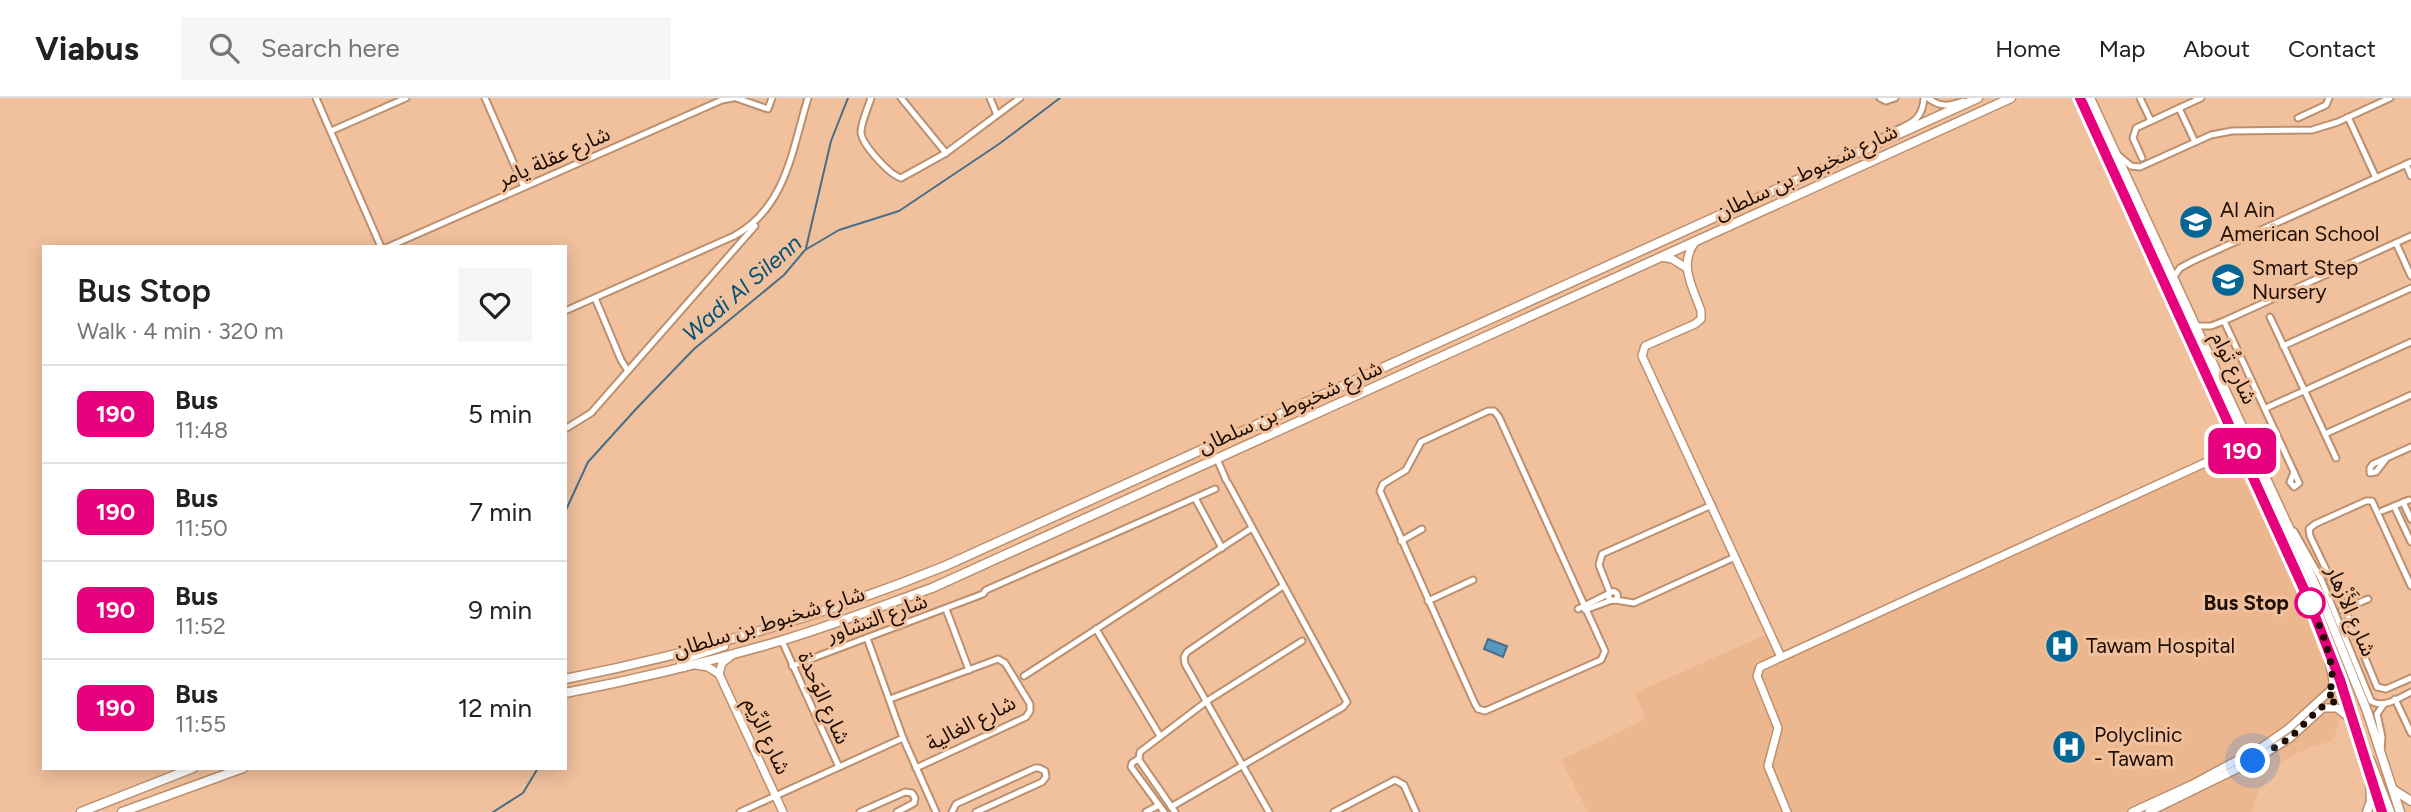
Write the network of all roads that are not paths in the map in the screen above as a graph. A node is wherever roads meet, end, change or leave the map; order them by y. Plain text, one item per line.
1 (316, 98) edge
2 (406, 98) edge
3 (485, 98) edge
4 (734, 98) edge
5 (772, 98) edge
6 (808, 98) edge
7 (871, 98) edge
8 (901, 98) edge
9 (990, 98) edge
10 (1020, 98) edge
11 (1880, 98) edge
12 (1895, 98) edge
13 (1926, 98) edge
14 (1969, 98) edge
15 (1978, 98) edge
16 (2001, 98) edge
17 (2011, 98) edge
18 (2078, 98) edge
19 (2090, 98) edge
20 (2140, 98) edge
21 (2201, 98) edge
22 (2329, 98) edge
23 (2390, 98) edge
24 (1994, 105) junction
25 (2179, 108) junction
26 (997, 114) junction
27 (2348, 117) junction
28 (2298, 118) dead end
29 (2151, 121) junction
30 (331, 131) junction
31 (2195, 142) junction
32 (1876, 145) junction
33 (2114, 151) junction
34 (946, 153) junction
35 (2142, 158) dead end
36 (2408, 163) edge
37 (2411, 176) edge
38 (2376, 178) junction
39 (524, 187) junction
40 (761, 218) junction
41 (2411, 236) edge
42 (1695, 242) junction
43 (718, 243) junction
44 (2396, 243) junction
45 (380, 245) edge
46 (393, 245) edge
47 (1662, 257) junction
48 (726, 259) junction
49 (2186, 265) junction
50 (2166, 266) junction
51 (1685, 267) junction
52 (2411, 276) edge
53 (2173, 280) junction
54 (2411, 288) edge
55 (595, 298) junction
56 (567, 310) edge
57 (2270, 317) dead end
58 (2224, 321) junction
59 (2193, 325) junction
60 (2211, 326) junction
61 (2200, 341) junction
62 (2411, 342) edge
63 (2283, 346) junction
64 (621, 360) junction
65 (636, 362) junction
66 (628, 371) junction
67 (2304, 390) junction
68 (2411, 395) edge
69 (2266, 408) junction
70 (567, 428) edge
71 (2325, 433) junction
72 (2236, 438) junction
73 (2411, 447) edge
74 (2245, 456) junction
75 (2336, 458) dead end
76 (1217, 459) junction
77 (2386, 459) dead end
78 (2209, 461) junction
79 (2294, 472) dead end
80 (1215, 489) dead end
81 (1195, 498) junction
82 (1712, 505) junction
83 (2395, 506) junction
84 (2382, 511) dead end
85 (2411, 519) edge
86 (2288, 523) junction
87 (1252, 528) junction
88 (1422, 529) dead end
89 (1401, 541) junction
90 (2411, 542) edge
91 (1222, 548) junction
92 (1735, 557) junction
93 (1473, 580) dead end
94 (1283, 586) junction
95 (2411, 586) edge
96 (1613, 596) junction
97 (2368, 599) dead end
98 (1428, 601) junction
99 (1586, 608) junction
100 (946, 609) junction
101 (2345, 609) junction
102 (1578, 611) dead end
103 (2336, 613) junction
104 (1096, 629) junction
105 (867, 638) junction
106 (735, 640) junction
107 (782, 641) junction
108 (1302, 641) dead end
109 (2329, 649) junction
110 (733, 655) junction
111 (1781, 657) junction
112 (792, 666) junction
113 (687, 667) junction
114 (969, 670) junction
115 (719, 674) junction
116 (1024, 676) dead end
117 (2411, 678) edge
118 (567, 679) edge
119 (2411, 692) edge
120 (567, 693) edge
121 (2333, 697) junction
122 (890, 699) junction
123 (2396, 699) junction
124 (1207, 702) junction
125 (2384, 704) junction
126 (2316, 712) junction
127 (2353, 721) junction
128 (2411, 733) edge
129 (1160, 736) junction
130 (903, 738) junction
131 (2362, 749) junction
132 (2381, 750) junction
133 (1138, 759) junction
134 (1243, 765) junction
135 (839, 767) junction
136 (916, 768) junction
137 (188, 770) edge
138 (238, 770) edge
139 (2371, 776) junction
140 (926, 790) junction
141 (987, 790) junction
142 (2393, 790) junction
143 (776, 796) junction
144 (914, 796) junction
145 (2411, 801) edge
146 (993, 804) junction
147 (1159, 804) junction
148 (872, 809) edge
149 (1173, 809) edge
150 (81, 812) edge
151 (122, 812) edge
152 (740, 812) edge
153 (783, 812) edge
154 (860, 812) edge
155 (897, 812) edge
156 (936, 812) edge
157 (951, 812) edge
158 (976, 812) edge
159 (1146, 812) edge
160 (1164, 812) edge
161 (1269, 812) edge
162 (1334, 812) edge
163 (1416, 812) edge
164 (1787, 812) edge
165 (2132, 812) edge
166 (2149, 812) edge
167 (2367, 812) edge
168 (2382, 812) edge
169 (2390, 812) edge
170 (2400, 812) edge

1 - 30 street
2 - 30 street
3 - 39 street
4 - 5 street, شارع عقلة يامر
4 - 39 street, شارع عقلة يامر
6 - 40 street
7 - 34 street
8 - 34 street
9 - 26 street
10 - 26 street
11 - 12 street
13 - 14 street
13 - 32 street
15 - 32 main road, شارع شخبوط بن سلطان
16 - 24 main road
17 - 24 main road, شارع شخبوط بن سلطان
18 - 72 main road, شارع تُوام
19 - 33 main road, شارع تُوام
20 - 29 street
21 - 25 street
22 - 28 street
23 - 27 street
24 - 42 main road, شارع شخبوط بن سلطان
25 - 29 street
25 - 31 street
26 - 34 street
27 - 31 street
27 - 38 street
29 - 35 street
30 - 45 street
31 - 33 street
32 - 106 main road, شارع شخبوط بن سلطان
33 - 50 main road, شارع تُوام
36 - 37 street
36 - 38 street
38 - 49 street
39 - 46 street, شارع عقلة يامر
40 - 43 street
40 - 48 street
41 - 44 street
42 - 47 main road, شارع شخبوط بن سلطان
42 - 51 street
43 - 48 street
43 - 55 street
44 - 52 street
44 - 58 street
47 - 51 street
47 - 76 main road, شارع شخبوط بن سلطان
48 - 65 street
49 - 50 street
49 - 53 street
50 - 53 main road, شارع تُوام
51 - 82 street
53 - 59 main road, شارع تُوام
54 - 63 street
55 - 56 street
55 - 64 street
57 - 63 street
58 - 60 street
58 - 69 street
59 - 60 street
59 - 61 main road, شارع تُوام
60 - 61 street
61 - 86 main road, شارع تُوام
62 - 67 street
63 - 67 street
64 - 65 street
64 - 66 street
65 - 66 street
66 - 70 street
67 - 69 street
67 - 71 street
68 - 71 street
69 - 79 street
71 - 75 street
72 - 74 main road, شارع تُوام
72 - 78 street
73 - 77 street
74 - 78 street
74 - 109 main road, شارع تُوام
76 - 87 street
76 - 107 main road, شارع شخبوط بن سلطان
78 - 111 street
80 - 81 street, شارع التشاور
81 - 91 street
81 - 100 street, شارع التشاور
82 - 92 street
82 - 96 street
83 - 84 street
83 - 85 street
83 - 90 street
86 - 103 street, شارع الأَزْهار
86 - 132 main road, شارع تُوام
87 - 91 street
87 - 94 street
88 - 89 street
89 - 98 street
89 - 99 street
91 - 104 street
92 - 96 street
92 - 111 street
93 - 98 street
94 - 124 street
94 - 134 street
95 - 101 street
96 - 99 street
97 - 101 street
98 - 99 street
99 - 102 street
100 - 105 street, شارع التشاور
100 - 114 street
101 - 103 street
101 - 117 street
103 - 125 street, شارع الأَزْهار
104 - 116 street
104 - 129 street
105 - 112 street, شارع التشاور
105 - 122 street
106 - 113 main road
106 - 118 main road, شارع شخبوط بن سلطان
107 - 110 main road, شارع شخبوط بن سلطان
107 - 112 street, شارع الوَحدة
108 - 124 street
109 - 121 street
109 - 127 main road, شارع تُوام
110 - 113 main road, شارع شخبوط بن سلطان
110 - 115 street
111 - 164 street
112 - 135 street, شارع الوَحدة
113 - 115 street
113 - 120 main road, شارع شخبوط بن سلطان
114 - 122 street, شارع الغالية
114 - 136 street, شارع الغالية
115 - 143 street, شارع الرِّيم
119 - 123 street
121 - 126 street
121 - 165 street
122 - 130 street
123 - 125 street
123 - 128 street
124 - 129 street
124 - 134 street
125 - 132 street
126 - 127 street
126 - 166 street
127 - 131 main road, شارع تُوام
129 - 133 street
130 - 135 street
130 - 136 street
131 - 139 main road, شارع تُوام
131 - 169 main road
132 - 142 main road, شارع تُوام
133 - 147 street
133 - 149 street
134 - 149 street
134 - 161 street
135 - 143 street
136 - 140 street
137 - 150 main road
138 - 151 main road
139 - 167 main road
139 - 168 main road, شارع تُوام
140 - 144 street
140 - 156 street
141 - 146 street
141 - 146 street
141 - 157 street
142 - 145 main road
142 - 170 main road, شارع تُوام
143 - 152 street
143 - 153 street, شارع الرِّيم
144 - 148 street
144 - 155 street
146 - 158 street
147 - 159 street
147 - 160 street
148 - 154 street
162 - 163 street

